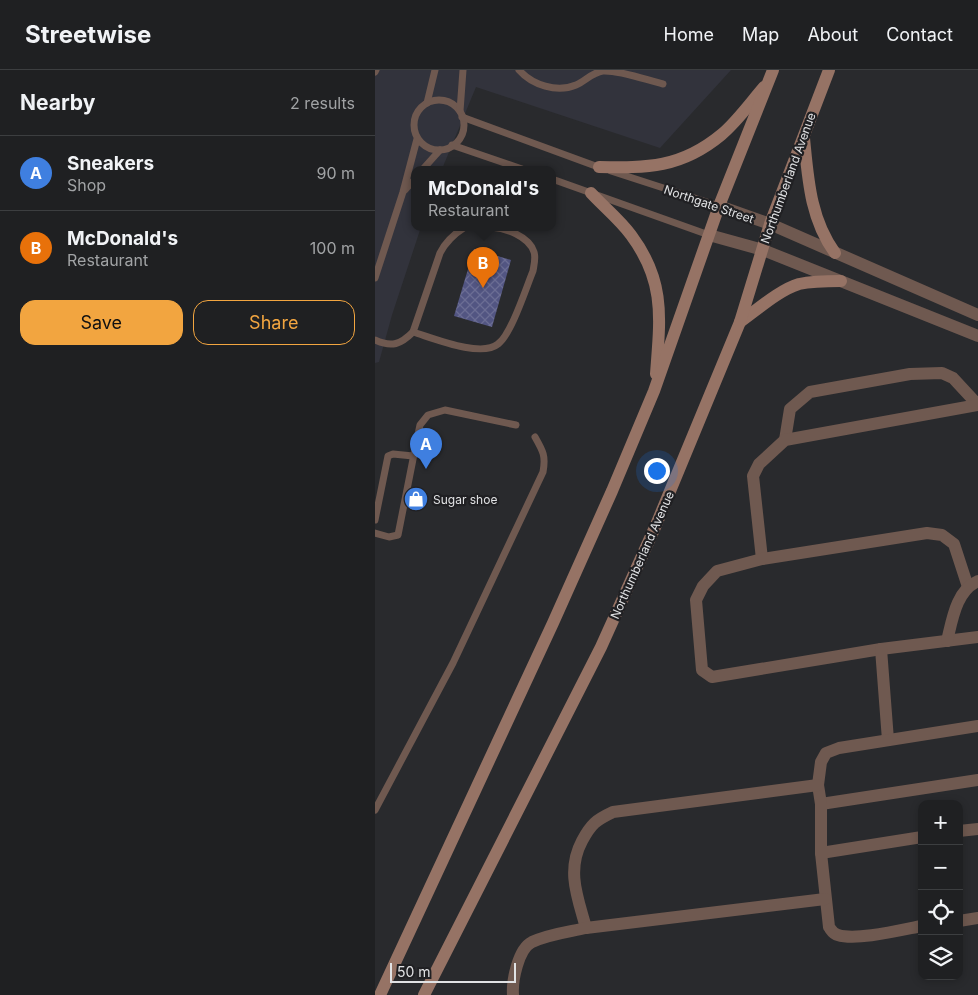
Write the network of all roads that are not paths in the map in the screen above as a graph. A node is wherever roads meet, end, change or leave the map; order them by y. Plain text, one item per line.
1 (435, 70) edge
2 (463, 70) edge
3 (519, 70) edge
4 (829, 70) edge
5 (772, 75) edge
6 (663, 84) dead end
7 (427, 103) junction
8 (461, 114) junction
9 (804, 135) junction
10 (417, 139) junction
11 (452, 145) junction
12 (440, 150) junction
13 (426, 166) edge
14 (513, 166) edge
15 (599, 167) junction
16 (556, 180) edge
17 (411, 183) edge
18 (403, 192) junction
19 (591, 193) junction
20 (719, 206) junction
21 (769, 224) junction
22 (459, 231) edge
23 (505, 231) edge
24 (709, 235) junction
25 (762, 250) junction
26 (835, 252) junction
27 (375, 278) edge
28 (841, 281) junction
29 (978, 315) edge
30 (740, 322) junction
31 (413, 332) junction
32 (978, 336) edge
33 (375, 340) edge
34 (654, 391) junction
35 (978, 405) edge
36 (516, 425) dead end
37 (535, 437) dead end
38 (785, 440) junction
39 (413, 456) junction
40 (375, 520) edge
41 (375, 533) edge
42 (762, 559) junction
43 (973, 584) edge
44 (978, 637) edge
45 (947, 641) junction
46 (881, 649) junction
47 (978, 726) edge
48 (888, 740) junction
49 (978, 780) edge
50 (818, 785) junction
51 (821, 804) junction
52 (375, 810) edge
53 (978, 829) edge
54 (963, 831) edge
55 (918, 838) edge
56 (821, 853) junction
57 (825, 899) junction
58 (978, 918) edge
59 (963, 920) edge
60 (918, 927) edge
61 (586, 928) junction
62 (380, 995) edge
63 (424, 995) edge
64 (513, 995) edge

1 - 7 lane
2 - 8 lane
3 - 6 lane
4 - 9 main road, Northumberland Avenue
5 - 15 main road
5 - 20 main road
7 - 8 lane, Northgate Street
7 - 10 lane
8 - 11 lane
8 - 15 lane, Northgate Street
9 - 21 main road, Northumberland Avenue
9 - 26 main road
10 - 12 lane
10 - 18 lane
11 - 12 lane
11 - 14 lane
12 - 13 lane
15 - 20 lane, Northgate Street
16 - 19 lane
17 - 18 lane
18 - 27 lane
19 - 24 lane
19 - 34 main road
20 - 21 street, Northgate Street
20 - 24 main road
21 - 25 main road, Northumberland Avenue
21 - 26 street, Northgate Street
22 - 31 lane
23 - 31 lane
24 - 25 street
24 - 34 main road
25 - 28 street
25 - 30 main road, Northumberland Avenue
26 - 29 street, Northgate Street
28 - 30 main road
28 - 32 street
30 - 63 main road, Northumberland Avenue
31 - 33 lane
34 - 62 main road
35 - 38 street
35 - 38 street
36 - 39 lane
37 - 52 lane
38 - 42 street
39 - 40 lane
39 - 41 lane
42 - 43 street
42 - 46 street
43 - 45 street
44 - 45 street
45 - 46 street
46 - 48 street
47 - 48 street
48 - 50 street
49 - 51 street
50 - 51 street
50 - 61 street
51 - 56 street
53 - 54 street
55 - 56 street
56 - 57 street
57 - 60 street
57 - 61 street
58 - 59 street
61 - 64 street

